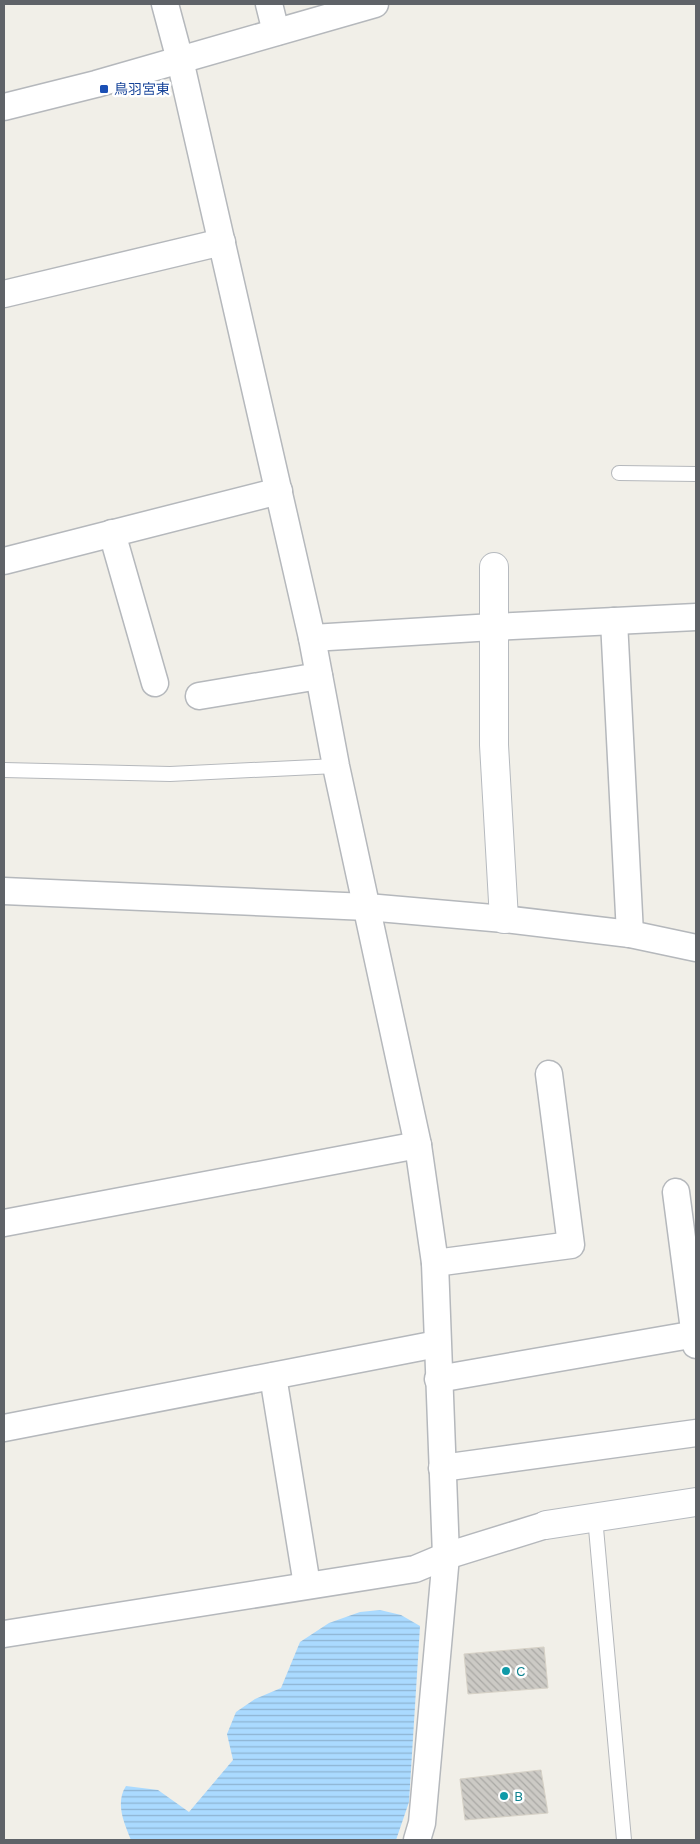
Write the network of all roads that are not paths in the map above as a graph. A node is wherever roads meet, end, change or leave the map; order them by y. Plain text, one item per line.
1 (165, 4) edge
2 (269, 4) edge
3 (375, 4) edge
4 (276, 32) junction
5 (180, 60) junction
6 (4, 107) edge
7 (222, 242) junction
8 (4, 294) edge
9 (619, 473) dead end
10 (696, 474) edge
11 (279, 491) junction
12 (112, 533) junction
13 (4, 561) edge
14 (494, 567) dead end
15 (696, 617) edge
16 (614, 621) junction
17 (493, 626) junction
18 (312, 638) junction
19 (319, 676) junction
20 (155, 684) dead end
21 (199, 696) dead end
22 (336, 766) junction
23 (4, 770) edge
24 (4, 891) edge
25 (367, 907) junction
26 (504, 919) junction
27 (630, 934) junction
28 (696, 948) edge
29 (549, 1074) dead end
30 (418, 1145) junction
31 (676, 1192) dead end
32 (4, 1223) edge
33 (435, 1263) junction
34 (696, 1338) edge
35 (437, 1344) junction
36 (273, 1376) junction
37 (438, 1378) junction
38 (4, 1428) edge
39 (696, 1433) edge
40 (442, 1468) junction
41 (696, 1502) edge
42 (595, 1517) junction
43 (546, 1525) joint
44 (446, 1556) junction
45 (307, 1585) junction
46 (4, 1634) edge
47 (417, 1840) edge
48 (624, 1840) edge

1 - 5 street
2 - 4 street
3 - 4 street
4 - 5 street
5 - 6 street
5 - 7 street
7 - 8 street
7 - 11 street
9 - 10 lane
11 - 12 street
11 - 18 street
12 - 13 street
12 - 20 street
14 - 17 street
15 - 16 street
16 - 17 street
16 - 27 street
17 - 18 street
17 - 26 street
18 - 19 street
19 - 21 street
19 - 22 street
22 - 23 lane
22 - 25 street
24 - 25 street
25 - 26 street
25 - 30 street
26 - 27 street
27 - 28 street
29 - 33 street
30 - 32 street
30 - 33 street
31 - 34 street
33 - 35 street
34 - 37 street
35 - 36 street
35 - 37 street
36 - 38 street
36 - 45 street
37 - 40 street
39 - 40 street
40 - 44 street
41 - 42 street
42 - 43 street
42 - 48 lane
43 - 44 street
44 - 45 street
44 - 47 street
45 - 46 street

